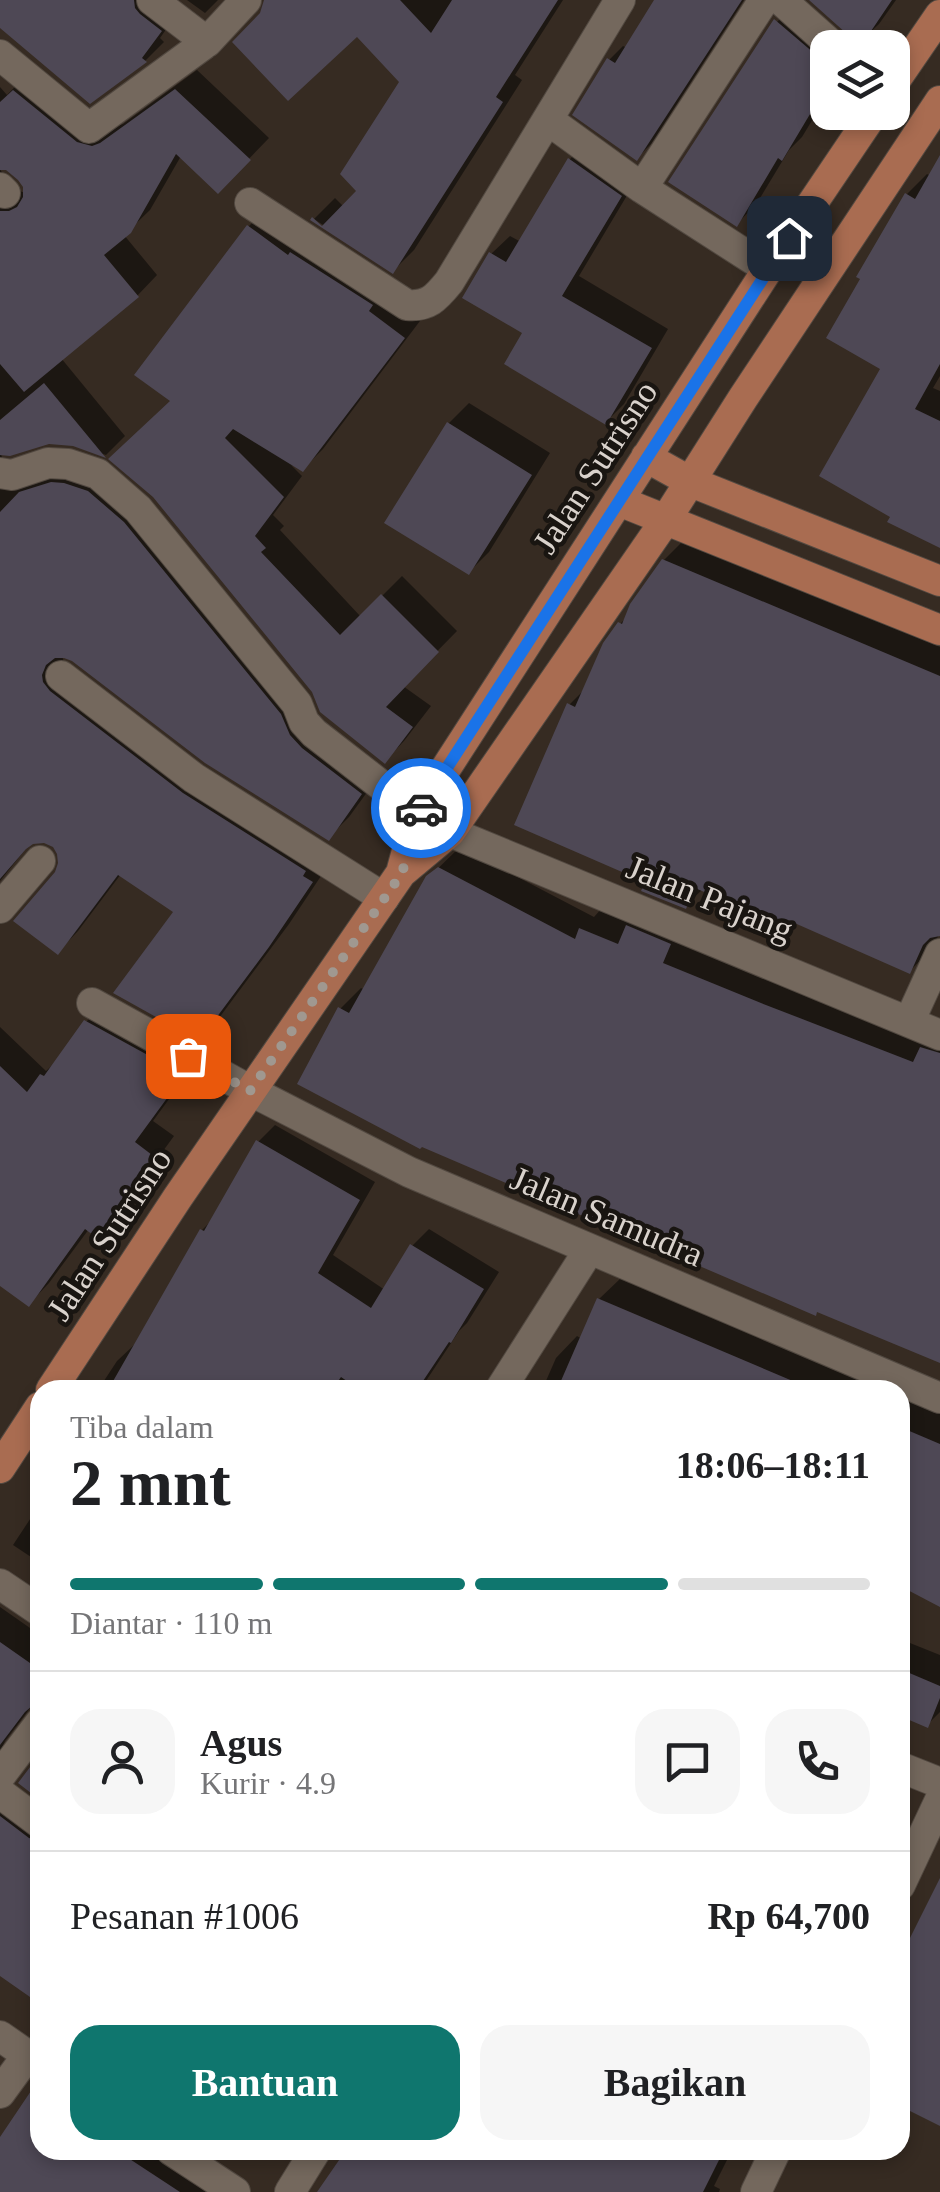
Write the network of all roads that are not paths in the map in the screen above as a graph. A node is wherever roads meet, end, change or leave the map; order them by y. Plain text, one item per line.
1 (152, 0) edge
2 (246, 0) edge
3 (620, 0) edge
4 (764, 0) edge
5 (781, 0) edge
6 (940, 15) edge
7 (815, 30) edge
8 (207, 42) junction
9 (0, 55) edge
10 (910, 59) edge
11 (940, 101) edge
12 (548, 120) junction
13 (862, 130) edge
14 (642, 188) junction
15 (250, 203) dead end
16 (768, 269) junction
17 (646, 457) junction
18 (0, 474) edge
19 (691, 482) junction
20 (619, 501) junction
21 (665, 521) junction
22 (940, 582) edge
23 (940, 630) edge
24 (61, 676) dead end
25 (417, 813) junction
26 (450, 832) junction
27 (40, 860) dead end
28 (402, 873) junction
29 (384, 898) junction
30 (0, 908) edge
31 (940, 954) edge
32 (92, 1003) dead end
33 (910, 1022) junction
34 (940, 1035) edge
35 (250, 1091) junction
36 (589, 1250) junction
37 (58, 1380) edge
38 (506, 1380) edge
39 (897, 1380) edge
40 (910, 1385) edge
41 (940, 1398) edge
42 (30, 1422) edge
43 (0, 1468) edge
44 (0, 1584) edge
45 (30, 1605) edge
46 (30, 1737) edge
47 (910, 1771) edge
48 (0, 1776) edge
49 (940, 1784) edge
50 (0, 1793) edge
51 (940, 1800) edge
52 (30, 1815) edge
53 (910, 1864) edge
54 (0, 2036) edge
55 (30, 2058) edge
56 (30, 2063) edge
57 (0, 2093) edge
58 (186, 2160) edge
59 (310, 2160) edge
60 (771, 2160) edge
61 (235, 2192) edge
62 (290, 2192) edge
63 (756, 2192) edge

1 - 8 street
2 - 8 street
3 - 12 street
4 - 14 street
5 - 7 street
6 - 10 main road
8 - 9 street
11 - 19 main road, Jalan Sutrisno
12 - 14 street
12 - 15 street
13 - 16 main road, Jalan Sutrisno
14 - 16 street
16 - 17 main road, Jalan Sutrisno
17 - 19 main road
17 - 20 main road, Jalan Sutrisno
18 - 25 street
19 - 21 main road, Jalan Sutrisno
19 - 22 main road
20 - 21 main road
20 - 25 main road, Jalan Sutrisno
21 - 23 main road
21 - 26 main road, Jalan Sutrisno
24 - 29 street
25 - 28 main road, Jalan Sutrisno
26 - 28 main road, Jalan Sutrisno
26 - 33 street, Jalan Pajang
27 - 30 street
28 - 29 main road, Jalan Sutrisno
29 - 35 main road, Jalan Sutrisno
31 - 33 street
32 - 35 street, Jalan Samudra
33 - 34 street, Jalan Pajang
35 - 36 street, Jalan Samudra
35 - 37 main road, Jalan Sutrisno
36 - 38 street
36 - 39 street, Jalan Samudra
40 - 41 street, Jalan Samudra
42 - 43 main road
44 - 45 street
46 - 48 street
47 - 49 street
50 - 52 street
51 - 53 street
54 - 55 street
56 - 57 street
58 - 61 street
59 - 62 street
60 - 63 street

